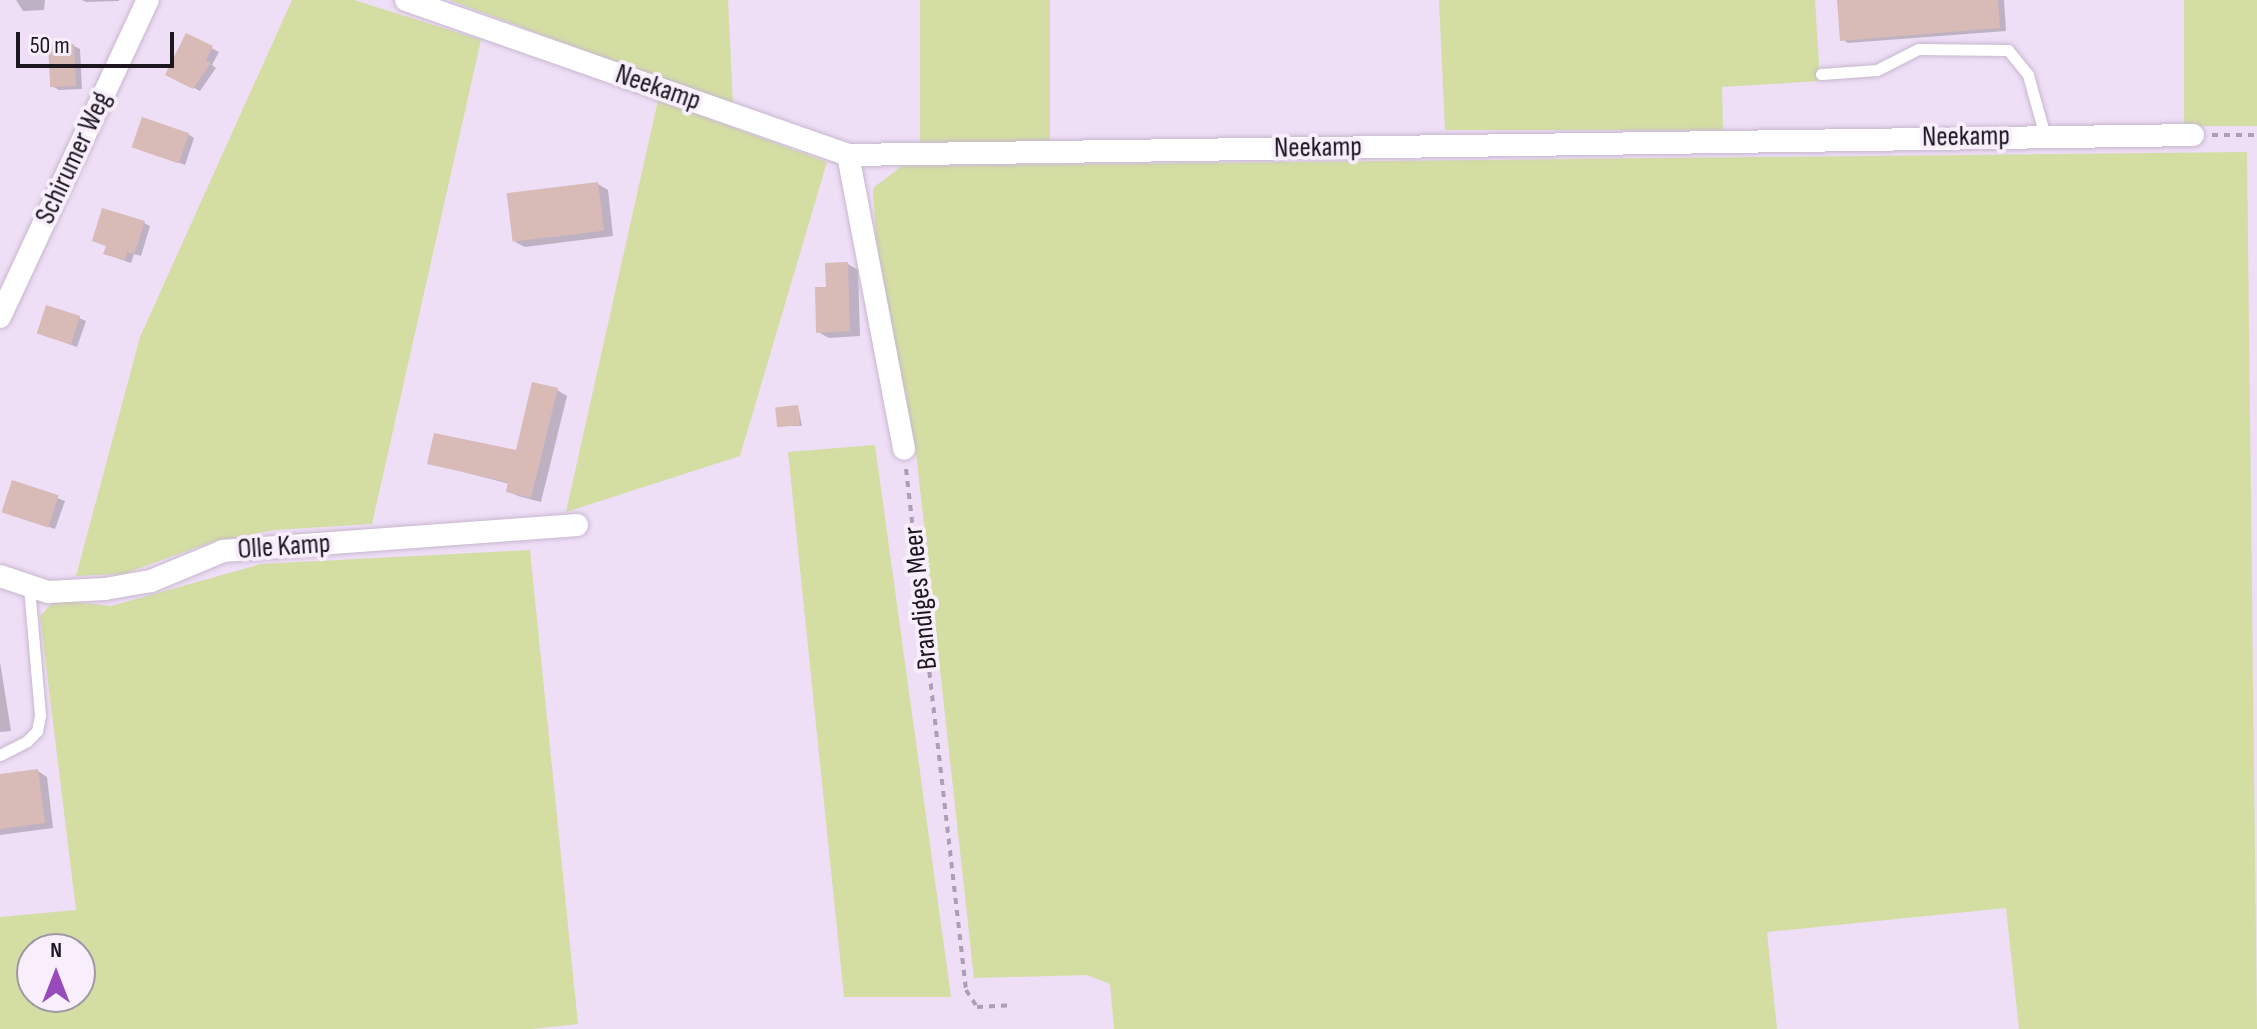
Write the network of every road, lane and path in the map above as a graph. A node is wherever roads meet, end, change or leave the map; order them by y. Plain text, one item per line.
1 (148, 0) edge
2 (406, 0) edge
3 (1821, 74) dead end
4 (2193, 135) joint
5 (2257, 135) edge
6 (2045, 136) junction
7 (848, 155) junction
8 (0, 317) edge
9 (904, 449) joint
10 (577, 525) dead end
11 (0, 576) edge
12 (29, 586) junction
13 (0, 755) edge
14 (1010, 1005) dead end

1 - 8 street, Schirumer Weg
2 - 7 street, Neekamp
3 - 6 lane
4 - 5 path
4 - 6 street, Neekamp
6 - 7 street, Neekamp
7 - 9 street
9 - 14 path, Brandiges Meer
10 - 12 street, Olle Kamp
11 - 12 street, Olle Kamp
12 - 13 lane

